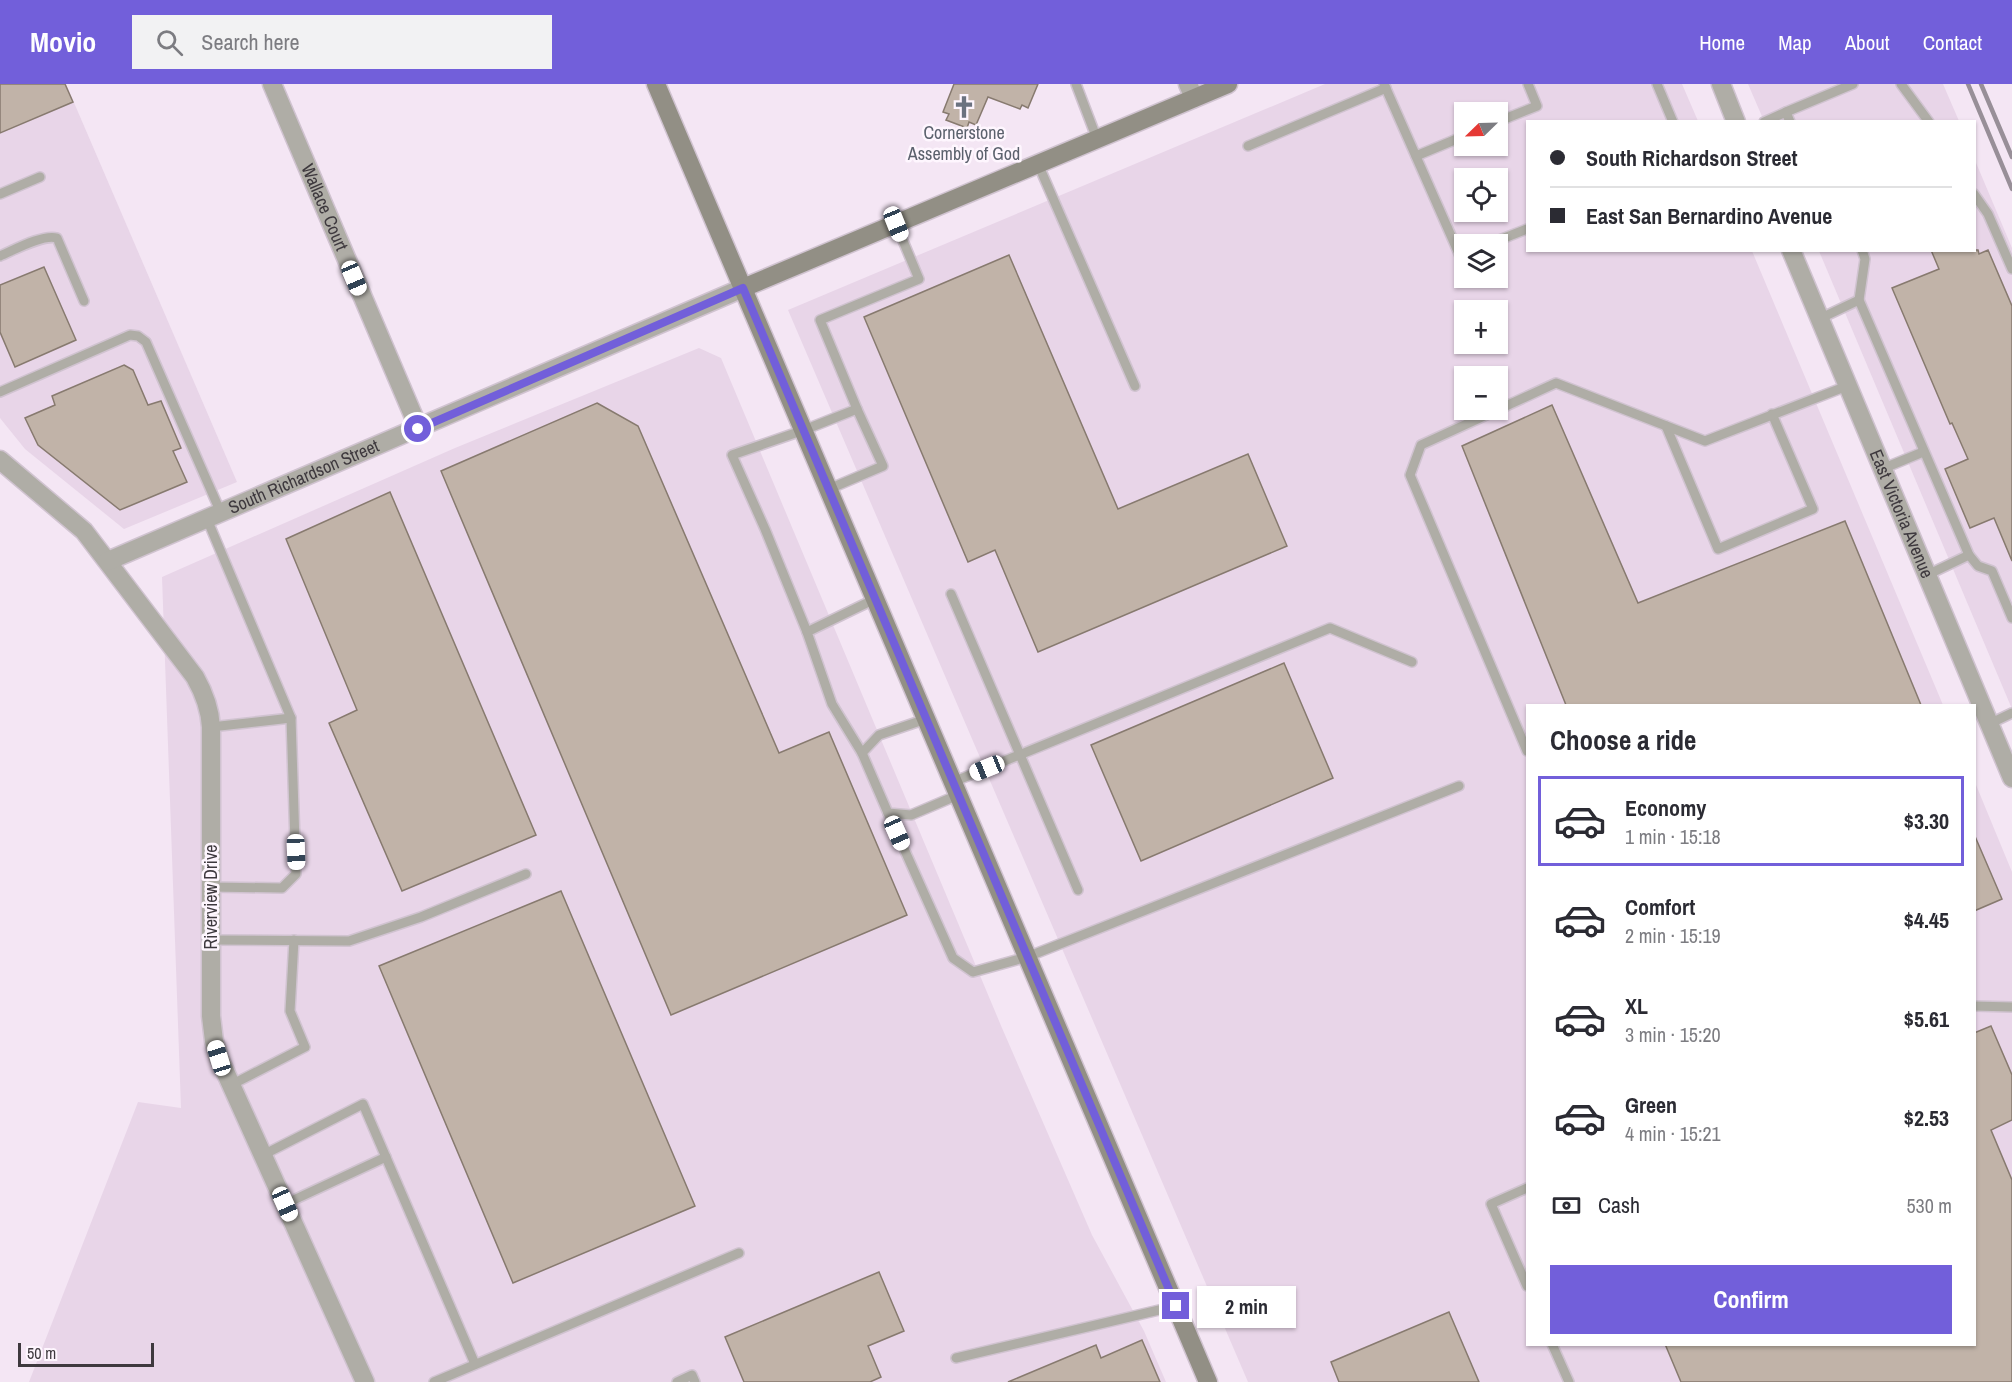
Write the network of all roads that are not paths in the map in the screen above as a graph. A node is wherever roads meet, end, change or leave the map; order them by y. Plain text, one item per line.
1 (272, 84) edge
2 (656, 84) edge
3 (1076, 84) edge
4 (1228, 84) edge
5 (1528, 84) edge
6 (1657, 84) edge
7 (1721, 84) edge
8 (1853, 84) edge
9 (1901, 84) edge
10 (1385, 86) edge
11 (1191, 91) edge
12 (1788, 117) edge
13 (1508, 118) edge
14 (1672, 120) edge
15 (1735, 120) edge
16 (1928, 120) edge
17 (1097, 139) junction
18 (1454, 140) edge
19 (1248, 146) dead end
20 (1416, 156) junction
21 (1038, 164) junction
22 (40, 177) dead end
23 (0, 194) edge
24 (1976, 197) edge
25 (896, 224) junction
26 (1526, 229) edge
27 (1508, 236) edge
28 (1454, 242) edge
29 (1792, 252) edge
30 (1863, 252) edge
31 (0, 256) edge
32 (2012, 270) edge
33 (743, 288) junction
34 (1859, 300) junction
35 (84, 301) dead end
36 (1819, 319) junction
37 (1135, 386) dead end
38 (1847, 386) junction
39 (0, 392) edge
40 (857, 409) junction
41 (1772, 414) junction
42 (1666, 426) junction
43 (418, 429) junction
44 (804, 430) junction
45 (1923, 452) junction
46 (0, 460) edge
47 (1882, 469) junction
48 (829, 489) junction
49 (214, 516) junction
50 (1969, 555) junction
51 (108, 561) junction
52 (1927, 575) junction
53 (951, 594) dead end
54 (875, 599) junction
55 (2012, 618) edge
56 (807, 632) junction
57 (1412, 662) dead end
58 (2012, 713) edge
59 (291, 718) junction
60 (926, 719) junction
61 (1989, 724) junction
62 (211, 727) junction
63 (1526, 749) edge
64 (862, 753) junction
65 (1021, 754) junction
66 (2012, 778) edge
67 (1459, 786) dead end
68 (956, 788) junction
69 (888, 813) junction
70 (526, 874) dead end
71 (211, 886) junction
72 (1078, 890) dead end
73 (211, 940) junction
74 (294, 940) junction
75 (1027, 957) junction
76 (1976, 1006) edge
77 (2012, 1007) edge
78 (231, 1085) junction
79 (263, 1155) junction
80 (386, 1157) junction
81 (1526, 1188) edge
82 (285, 1204) junction
83 (739, 1252) dead end
84 (1526, 1284) edge
85 (1176, 1306) junction
86 (1553, 1346) edge
87 (956, 1359) dead end
88 (476, 1365) junction
89 (365, 1382) edge
90 (434, 1382) edge
91 (677, 1382) edge
92 (695, 1382) edge
93 (1208, 1382) edge
94 (1569, 1382) edge

1 - 43 street, Wallace Court
2 - 33 main road
3 - 17 lane
4 - 11 main road, South Richardson Street
5 - 13 lane
6 - 14 lane
7 - 15 street
8 - 12 lane
9 - 16 lane
10 - 19 lane
10 - 20 lane
11 - 17 main road, South Richardson Street
17 - 21 main road, South Richardson Street
18 - 20 lane
20 - 28 lane
21 - 25 main road, South Richardson Street
21 - 37 lane
22 - 23 lane
24 - 32 lane
25 - 33 main road, South Richardson Street
25 - 40 lane
26 - 27 lane
29 - 36 street, East Victoria Avenue
30 - 34 lane
31 - 35 lane
33 - 43 street, South Richardson Street
33 - 44 main road
34 - 36 lane
34 - 45 lane
36 - 38 street, East Victoria Avenue
38 - 41 lane
38 - 47 street, East Victoria Avenue
39 - 49 lane
40 - 44 lane
40 - 48 lane
41 - 42 lane
41 - 42 lane
42 - 63 lane
43 - 49 street, South Richardson Street
44 - 48 main road
44 - 56 lane
45 - 47 lane
45 - 50 lane
46 - 51 street, Riverview Drive
47 - 52 street, East Victoria Avenue
48 - 54 main road
49 - 51 street, South Richardson Street
49 - 59 lane
50 - 52 lane
50 - 55 lane
51 - 62 street, Riverview Drive
52 - 61 street, East Victoria Avenue
53 - 65 lane
54 - 56 lane
54 - 60 main road
56 - 64 lane
57 - 65 lane
58 - 61 lane
59 - 62 lane
59 - 71 lane
60 - 64 lane
60 - 68 main road
61 - 66 street, East Victoria Avenue
62 - 71 street, Riverview Drive
64 - 69 lane
65 - 68 lane
65 - 72 lane
67 - 75 lane
68 - 69 lane
68 - 75 main road
69 - 75 lane
70 - 74 lane
71 - 73 street, Riverview Drive
73 - 74 lane
73 - 78 street, Riverview Drive
74 - 78 lane
75 - 85 main road
76 - 77 lane
78 - 79 street, Riverview Drive
79 - 80 lane
79 - 82 street, Riverview Drive
80 - 82 lane
80 - 88 lane
81 - 84 lane
82 - 89 street, Riverview Drive
83 - 88 lane
85 - 87 lane
85 - 93 main road
86 - 94 lane
88 - 90 lane
91 - 92 lane

